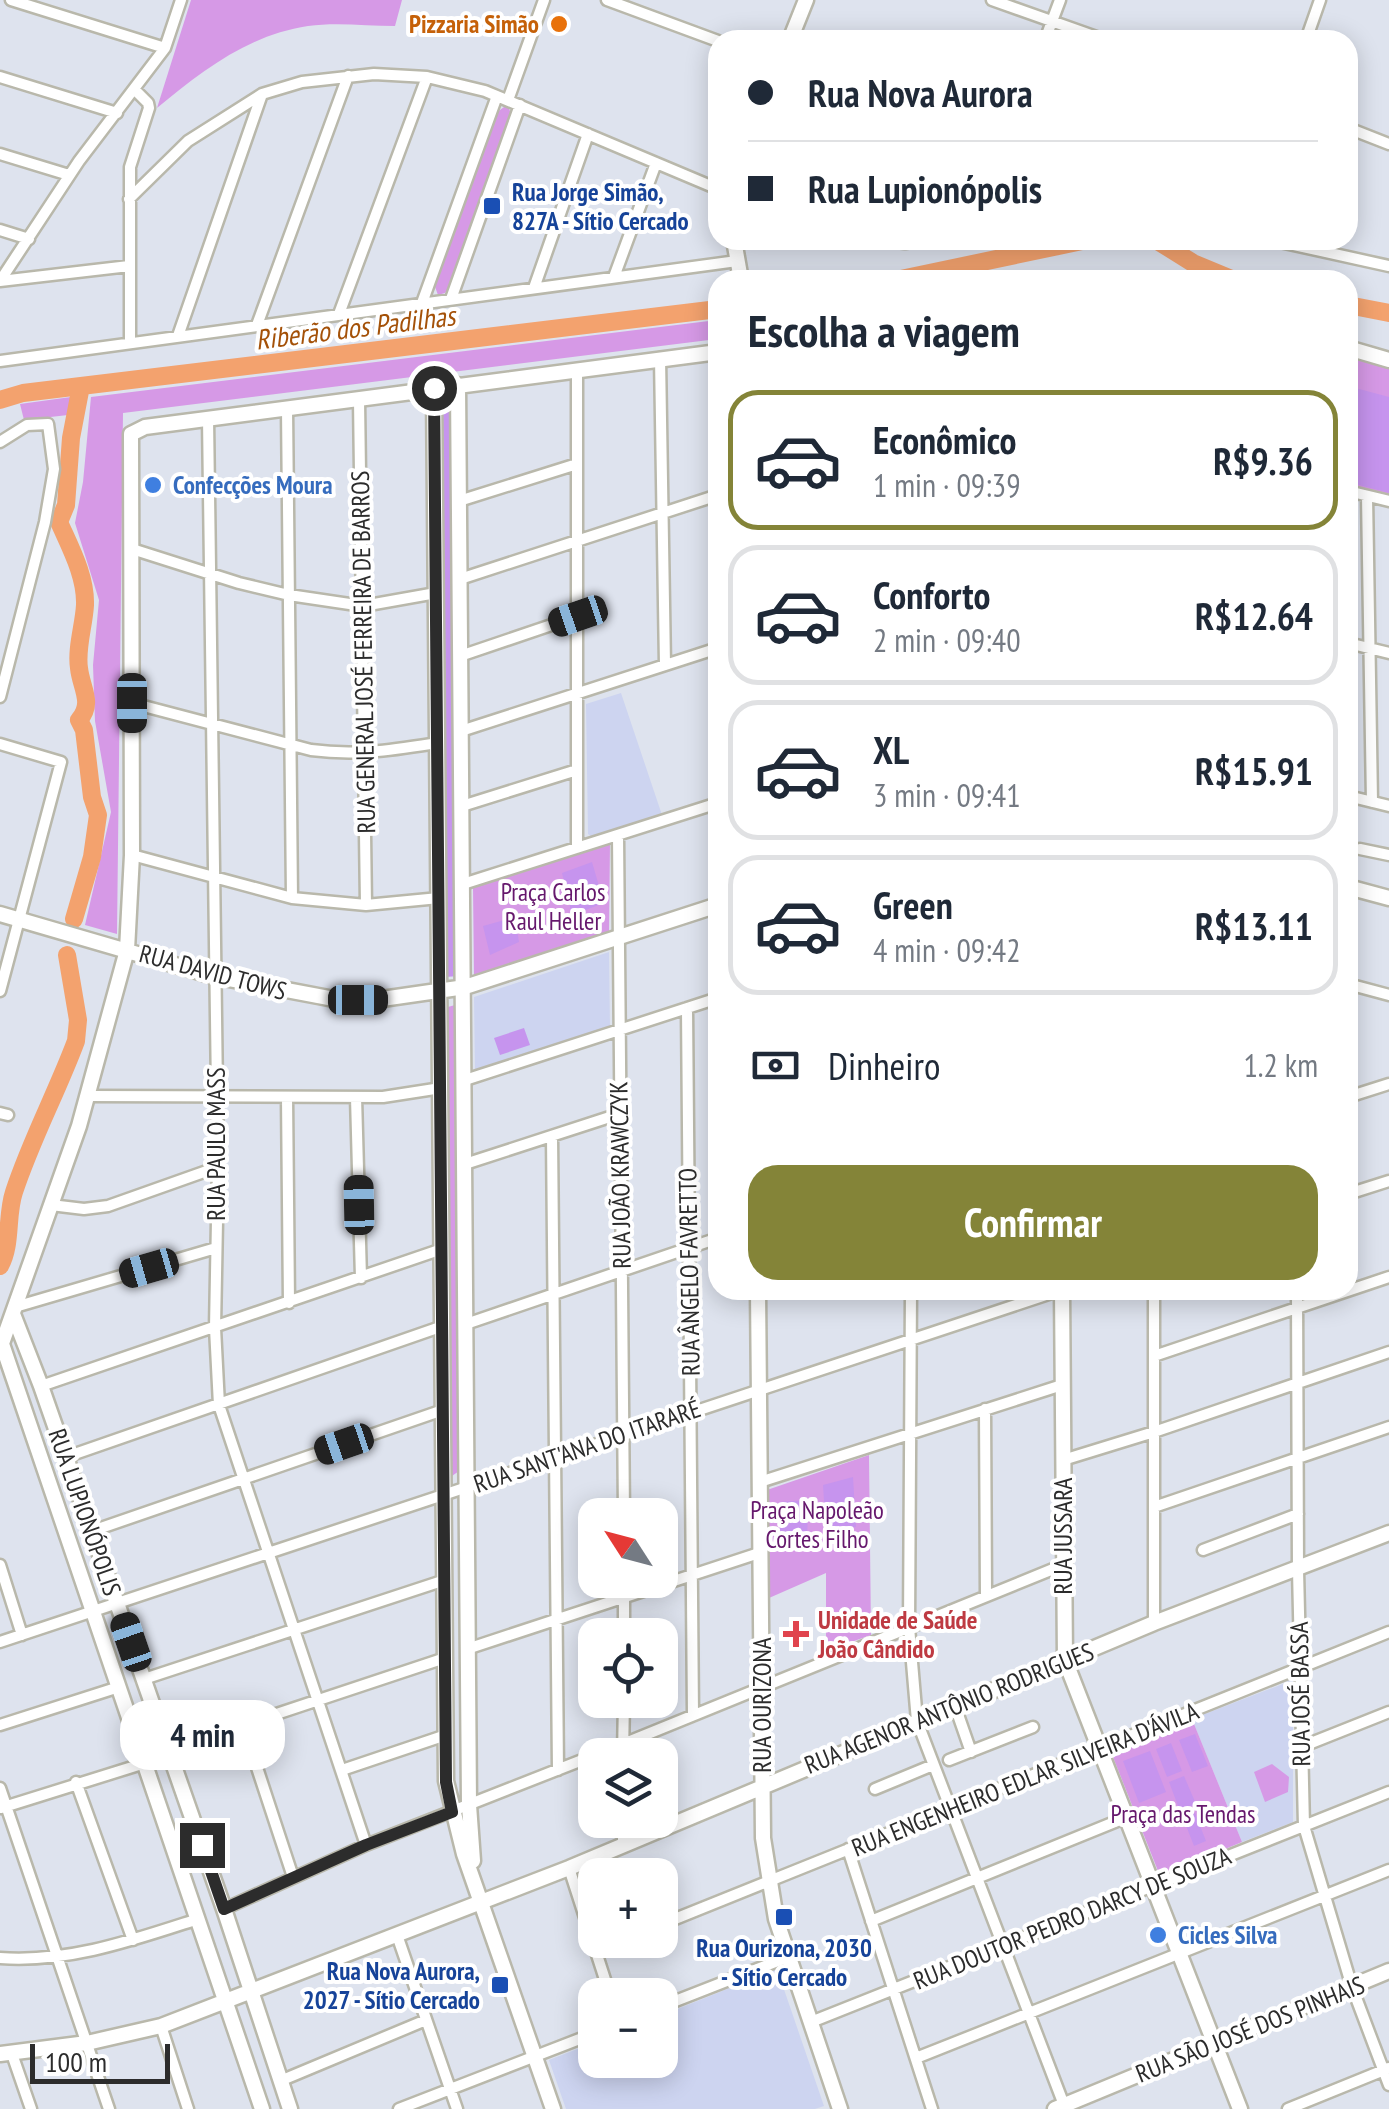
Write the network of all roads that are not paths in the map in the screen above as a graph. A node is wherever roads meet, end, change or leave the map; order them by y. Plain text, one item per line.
1 (10, 0) edge
2 (180, 0) edge
3 (544, 0) edge
4 (607, 0) edge
5 (806, 0) edge
6 (992, 0) edge
7 (1060, 0) edge
8 (1320, 0) edge
9 (1052, 22) junction
10 (794, 30) edge
11 (1049, 30) edge
12 (1075, 30) edge
13 (1310, 30) edge
14 (708, 37) edge
15 (166, 48) junction
16 (348, 76) junction
17 (0, 77) edge
18 (427, 77) junction
19 (135, 90) junction
20 (262, 94) junction
21 (503, 98) junction
22 (520, 106) junction
23 (117, 113) junction
24 (1358, 132) edge
25 (588, 134) junction
26 (1389, 144) edge
27 (0, 154) edge
28 (656, 162) junction
29 (69, 176) junction
30 (708, 185) edge
31 (129, 200) junction
32 (0, 230) edge
33 (29, 239) junction
34 (735, 250) edge
35 (1316, 250) edge
36 (737, 261) junction
37 (129, 266) junction
38 (1389, 266) edge
39 (738, 270) edge
40 (614, 277) junction
41 (0, 281) edge
42 (534, 288) junction
43 (451, 299) junction
44 (422, 303) junction
45 (339, 314) junction
46 (258, 325) junction
47 (178, 336) junction
48 (130, 343) junction
49 (1358, 351) edge
50 (708, 353) edge
51 (660, 358) junction
52 (1389, 360) edge
53 (0, 361) edge
54 (578, 370) junction
55 (458, 384) junction
56 (434, 388) junction
57 (359, 400) junction
58 (286, 409) junction
59 (208, 418) junction
60 (0, 442) edge
61 (577, 464) junction
62 (1358, 493) edge
63 (1367, 496) junction
64 (708, 498) edge
65 (459, 501) junction
66 (1389, 502) edge
67 (663, 513) junction
68 (578, 541) junction
69 (132, 548) junction
70 (208, 573) junction
71 (460, 579) junction
72 (436, 593) junction
73 (289, 595) junction
74 (362, 606) junction
75 (578, 616) junction
76 (1358, 646) edge
77 (1371, 649) junction
78 (708, 651) edge
79 (1389, 654) edge
80 (460, 656) junction
81 (666, 665) junction
82 (577, 694) junction
83 (0, 697) edge
84 (132, 703) junction
85 (211, 724) junction
86 (462, 732) junction
87 (437, 743) junction
88 (0, 744) edge
89 (292, 745) junction
90 (366, 754) junction
91 (577, 770) junction
92 (1358, 798) edge
93 (1372, 802) junction
94 (462, 806) junction
95 (708, 806) edge
96 (1389, 806) edge
97 (462, 826) junction
98 (438, 828) junction
99 (618, 835) junction
100 (462, 848) junction
101 (577, 848) junction
102 (1360, 849) dead end
103 (438, 854) junction
104 (132, 855) junction
105 (1389, 855) edge
106 (215, 877) junction
107 (463, 884) junction
108 (1358, 890) edge
109 (292, 898) junction
110 (439, 898) junction
111 (1389, 898) edge
112 (366, 905) junction
113 (708, 908) edge
114 (0, 914) edge
115 (20, 920) junction
116 (617, 939) junction
117 (128, 950) junction
118 (214, 976) junction
119 (1358, 986) edge
120 (464, 987) junction
121 (0, 991) edge
122 (440, 991) junction
123 (1389, 994) edge
124 (708, 1001) edge
125 (687, 1008) junction
126 (618, 1031) junction
127 (465, 1080) junction
128 (1389, 1084) edge
129 (441, 1088) junction
130 (1358, 1095) edge
131 (88, 1096) junction
132 (288, 1096) junction
133 (356, 1097) junction
134 (216, 1098) junction
135 (620, 1114) junction
136 (552, 1136) junction
137 (465, 1164) junction
138 (218, 1167) junction
139 (1389, 1182) edge
140 (1358, 1191) edge
141 (50, 1205) junction
142 (442, 1208) junction
143 (465, 1208) junction
144 (708, 1241) edge
145 (216, 1248) junction
146 (687, 1248) junction
147 (442, 1250) junction
148 (622, 1270) junction
149 (1389, 1277) edge
150 (361, 1278) junction
151 (1358, 1287) edge
152 (551, 1294) junction
153 (758, 1300) edge
154 (911, 1300) edge
155 (1030, 1300) edge
156 (1061, 1300) edge
157 (1154, 1300) edge
158 (1297, 1300) edge
159 (1321, 1300) edge
160 (289, 1303) junction
161 (1297, 1308) junction
162 (14, 1311) junction
163 (466, 1324) junction
164 (443, 1326) junction
165 (215, 1328) junction
166 (911, 1338) junction
167 (1, 1346) edge
168 (1389, 1352) edge
169 (1154, 1356) junction
170 (1298, 1382) junction
171 (1062, 1385) junction
172 (41, 1386) junction
173 (759, 1388) junction
174 (220, 1405) junction
175 (985, 1409) junction
176 (443, 1410) junction
177 (693, 1410) junction
178 (1389, 1427) edge
179 (910, 1432) junction
180 (1154, 1432) junction
181 (624, 1433) junction
182 (66, 1456) junction
183 (556, 1456) junction
184 (1298, 1458) junction
185 (1062, 1460) junction
186 (244, 1478) junction
187 (760, 1482) junction
188 (466, 1486) junction
189 (444, 1495) junction
190 (624, 1498) edge
191 (1154, 1506) junction
192 (1298, 1514) junction
193 (92, 1531) junction
194 (1389, 1533) edge
195 (1202, 1550) dead end
196 (762, 1552) junction
197 (270, 1554) junction
198 (0, 1565) edge
199 (1062, 1565) junction
200 (1298, 1570) junction
201 (693, 1574) junction
202 (678, 1579) edge
203 (444, 1580) junction
204 (986, 1596) junction
205 (621, 1598) edge
206 (118, 1605) junction
207 (94, 1613) junction
208 (557, 1618) junction
209 (1154, 1623) junction
210 (909, 1627) junction
211 (296, 1630) junction
212 (1389, 1632) edge
213 (22, 1636) junction
214 (0, 1642) edge
215 (467, 1649) junction
216 (445, 1658) junction
217 (1065, 1660) junction
218 (1300, 1668) junction
219 (144, 1679) junction
220 (119, 1687) junction
221 (762, 1688) junction
222 (319, 1700) junction
223 (954, 1706) junction
224 (1389, 1712) edge
225 (693, 1715) junction
226 (916, 1721) junction
227 (0, 1725) edge
228 (244, 1725) junction
229 (1033, 1727) dead end
230 (446, 1735) junction
231 (646, 1738) edge
232 (1300, 1747) junction
233 (1100, 1748) junction
234 (168, 1750) junction
235 (971, 1752) junction
236 (949, 1760) dead end
237 (578, 1762) edge
238 (145, 1763) junction
239 (933, 1765) junction
240 (342, 1770) junction
241 (558, 1770) junction
242 (76, 1782) junction
243 (762, 1786) junction
244 (0, 1788) edge
245 (876, 1789) dead end
246 (1389, 1792) edge
247 (468, 1805) junction
248 (3, 1807) edge
249 (950, 1809) junction
250 (452, 1812) junction
251 (1127, 1817) junction
252 (1304, 1826) junction
253 (623, 1838) edge
254 (366, 1845) junction
255 (623, 1845) junction
256 (848, 1849) junction
257 (570, 1868) junction
258 (1389, 1870) edge
259 (292, 1877) junction
260 (976, 1878) junction
261 (768, 1882) junction
262 (1154, 1885) junction
263 (578, 1893) edge
264 (1323, 1895) junction
265 (481, 1901) junction
266 (224, 1909) junction
267 (678, 1917) edge
268 (198, 1920) junction
269 (871, 1921) junction
270 (397, 1935) junction
271 (133, 1940) junction
272 (1003, 1946) junction
273 (1180, 1953) junction
274 (58, 1957) junction
275 (788, 1957) junction
276 (0, 1958) edge
277 (1389, 1971) edge
278 (1352, 1986) junction
279 (894, 1990) junction
280 (250, 1992) junction
281 (678, 2001) edge
282 (226, 2002) junction
283 (1029, 2014) junction
284 (426, 2020) junction
285 (811, 2022) junction
286 (161, 2026) junction
287 (578, 2040) edge
288 (87, 2042) junction
289 (1216, 2043) junction
290 (6, 2054) edge
291 (536, 2057) junction
292 (916, 2058) junction
293 (1386, 2070) edge
294 (280, 2081) junction
295 (1389, 2085) edge
296 (451, 2090) junction
297 (1060, 2107) edge
298 (835, 2108) edge
299 (31, 2109) edge
300 (109, 2109) edge
301 (188, 2109) edge
302 (262, 2109) edge
303 (290, 2109) edge
304 (399, 2109) edge
305 (457, 2109) edge
306 (553, 2109) edge
307 (932, 2109) edge
308 (1240, 2109) edge
309 (1288, 2109) edge

1 - 15 street
2 - 15 street
3 - 21 street
4 - 14 street
5 - 10 street
6 - 9 street
7 - 9 street
8 - 13 street
9 - 11 street
9 - 12 street
15 - 19 street
16 - 18 street
16 - 20 street
16 - 46 street
17 - 23 street
18 - 21 street
18 - 45 street
19 - 23 street
19 - 31 street
20 - 31 street
20 - 47 street
21 - 22 street
21 - 44 street
22 - 25 street
22 - 43 street
23 - 29 street
24 - 26 street
25 - 28 street
25 - 42 street
27 - 29 street
28 - 30 street
28 - 40 street
29 - 33 street
31 - 37 street
32 - 33 street
33 - 41 street
34 - 36 street
35 - 38 street
36 - 39 street
36 - 40 street
37 - 41 street
37 - 48 street
40 - 42 street
42 - 43 street
43 - 44 street
44 - 45 street
45 - 46 street
46 - 47 street
47 - 48 street
48 - 53 street
49 - 52 street
50 - 51 street
51 - 54 street
51 - 67 street
54 - 55 street
54 - 61 street
55 - 56 street
55 - 65 street
56 - 57 street
56 - 72 street
57 - 58 street
57 - 74 street, RUA GENERAL JOSÉ FERREIRA DE BARROS
58 - 59 street
58 - 73 street
59 - 69 street
59 - 70 street, RUA PAULO MASS
60 - 83 street
61 - 65 street
61 - 68 street
62 - 63 street
63 - 66 street
63 - 77 street
64 - 67 street
65 - 71 street
67 - 68 street
67 - 81 street
68 - 71 street
68 - 75 street
69 - 70 street
69 - 84 street
70 - 73 street
70 - 85 street, RUA PAULO MASS
71 - 80 street
72 - 74 street
72 - 87 street
73 - 74 street
73 - 89 street
74 - 90 street, RUA GENERAL JOSÉ FERREIRA DE BARROS
75 - 80 street
75 - 82 street
76 - 77 street
77 - 79 street
77 - 93 street
78 - 81 street
80 - 86 street
81 - 82 street
82 - 86 street
82 - 91 street
84 - 85 street
84 - 104 street
85 - 89 street
85 - 106 street, RUA PAULO MASS
86 - 94 street
87 - 90 street
87 - 98 street
88 - 115 street
89 - 90 street
89 - 109 street
90 - 112 street, RUA GENERAL JOSÉ FERREIRA DE BARROS
91 - 94 street
91 - 101 street
92 - 93 street
93 - 96 street
94 - 97 street
95 - 99 street
97 - 98 street
97 - 100 street
98 - 103 street
99 - 101 street
99 - 116 street, RUA JOÃO KRAWCZYK
100 - 103 street
100 - 107 street
101 - 107 street
102 - 105 street
103 - 110 street
104 - 106 street
104 - 117 street
106 - 109 street
106 - 118 street, RUA PAULO MASS
107 - 120 street
108 - 111 street
109 - 112 street
110 - 112 street
110 - 122 street
113 - 116 street, RUA DAVID TOWS
114 - 115 street, RUA DAVID TOWS
115 - 117 street, RUA DAVID TOWS
115 - 121 street
116 - 120 street, RUA DAVID TOWS
116 - 126 street, RUA JOÃO KRAWCZYK
117 - 118 street, RUA DAVID TOWS
117 - 131 street
118 - 122 street, RUA DAVID TOWS
118 - 134 street, RUA PAULO MASS
119 - 123 street
120 - 122 street, RUA DAVID TOWS
120 - 127 street
122 - 129 street
124 - 125 street
125 - 126 street
125 - 146 street, RUA ÂNGELO FAVRETTO
126 - 127 street
126 - 135 street, RUA JOÃO KRAWCZYK
127 - 137 street
128 - 130 street
129 - 133 street
129 - 142 street
131 - 134 street
131 - 141 street
132 - 133 street
132 - 134 street
132 - 160 street
133 - 150 street
134 - 138 street, RUA PAULO MASS
135 - 136 street
135 - 148 street, RUA JOÃO KRAWCZYK
136 - 137 street
136 - 152 street
137 - 143 street
138 - 141 street
138 - 145 street, RUA PAULO MASS
139 - 140 street
141 - 162 street
142 - 143 street
142 - 147 street
143 - 163 street
144 - 146 street
145 - 162 street
145 - 165 street, RUA PAULO MASS
146 - 148 street
146 - 177 street, RUA ÂNGELO FAVRETTO
147 - 150 street
147 - 164 street
148 - 152 street
148 - 181 street, RUA JOÃO KRAWCZYK
149 - 151 street
150 - 160 street
152 - 163 street
152 - 183 street
153 - 173 street, RUA OURIZONA
154 - 166 street
155 - 166 street, RUA SANT'ANA DO ITARARÉ
156 - 171 street, RUA JUSSARA
157 - 169 street
158 - 161 street, RUA JOSÉ BASSA
159 - 161 street
160 - 165 street
161 - 169 street
161 - 170 street, RUA JOSÉ BASSA
162 - 167 street
162 - 172 street, RUA LUPIONÓPOLIS
163 - 188 street
164 - 174 street
164 - 176 street
165 - 172 street
165 - 174 street, RUA PAULO MASS
166 - 173 street, RUA SANT'ANA DO ITARARÉ
166 - 179 street
167 - 207 street, RUA LUPIONÓPOLIS
168 - 170 street
169 - 180 street
170 - 180 street
170 - 184 street, RUA JOSÉ BASSA
171 - 175 street
171 - 185 street, RUA JUSSARA
172 - 182 street, RUA LUPIONÓPOLIS
173 - 177 street, RUA SANT'ANA DO ITARARÉ
173 - 187 street, RUA OURIZONA
174 - 182 street
174 - 186 street, RUA PAULO MASS
175 - 179 street
175 - 204 street
176 - 186 street
176 - 189 street
177 - 181 street, RUA SANT'ANA DO ITARARÉ
177 - 201 street, RUA ÂNGELO FAVRETTO
178 - 184 street
179 - 187 street
179 - 210 street
180 - 185 street
180 - 191 street
181 - 183 street, RUA SANT'ANA DO ITARARÉ
181 - 190 street, RUA JOÃO KRAWCZYK
182 - 193 street, RUA LUPIONÓPOLIS
183 - 188 street, RUA SANT'ANA DO ITARARÉ
183 - 208 street
184 - 191 street
184 - 192 street, RUA JOSÉ BASSA
185 - 199 street, RUA JUSSARA
186 - 193 street
186 - 197 street, RUA PAULO MASS
187 - 196 street, RUA OURIZONA
188 - 189 street, RUA SANT'ANA DO ITARARÉ
188 - 215 street
189 - 197 street, RUA SANT'ANA DO ITARARÉ
189 - 203 street
191 - 209 street
192 - 195 street
192 - 200 street, RUA JOSÉ BASSA
193 - 206 street, RUA LUPIONÓPOLIS
194 - 200 street, RUA AGENOR ANTÔNIO RODRIGUES
196 - 201 street
196 - 221 street, RUA OURIZONA
197 - 206 street, RUA SANT'ANA DO ITARARÉ
197 - 211 street, RUA PAULO MASS
198 - 213 street
199 - 204 street
199 - 217 street, RUA JUSSARA
200 - 209 street, RUA AGENOR ANTÔNIO RODRIGUES
200 - 218 street, RUA JOSÉ BASSA
201 - 202 street
201 - 225 street, RUA ÂNGELO FAVRETTO
203 - 211 street
203 - 216 street
204 - 210 street
205 - 208 street
206 - 207 street, RUA SANT'ANA DO ITARARÉ
206 - 219 street, RUA LUPIONÓPOLIS
207 - 213 street, RUA SANT'ANA DO ITARARÉ
207 - 220 street, RUA LUPIONÓPOLIS
208 - 215 street
208 - 241 street
209 - 217 street, RUA AGENOR ANTÔNIO RODRIGUES
210 - 221 street
210 - 226 street
211 - 219 street
211 - 222 street, RUA PAULO MASS
212 - 218 street, RUA ENGENHEIRO EDLAR SILVEIRA D'ÁVILA
213 - 214 street, RUA SANT'ANA DO ITARARÉ
215 - 247 street
216 - 222 street
216 - 230 street
217 - 223 street, RUA AGENOR ANTÔNIO RODRIGUES
217 - 233 street, RUA JUSSARA
218 - 232 street, RUA JOSÉ BASSA
218 - 233 street, RUA ENGENHEIRO EDLAR SILVEIRA D'ÁVILA
219 - 234 street, RUA LUPIONÓPOLIS
220 - 227 street
220 - 238 street, RUA LUPIONÓPOLIS
221 - 225 street
221 - 243 street, RUA OURIZONA
222 - 228 street
222 - 240 street, RUA PAULO MASS
223 - 226 street, RUA AGENOR ANTÔNIO RODRIGUES
223 - 235 street
224 - 232 street
225 - 231 street
226 - 239 street
226 - 243 street, RUA AGENOR ANTÔNIO RODRIGUES
228 - 234 street
228 - 259 street
229 - 235 street
230 - 240 street
230 - 250 street
232 - 252 street, RUA JOSÉ BASSA
233 - 249 street, RUA ENGENHEIRO EDLAR SILVEIRA D'ÁVILA
233 - 251 street, RUA JUSSARA
234 - 266 street, RUA LUPIONÓPOLIS
235 - 236 street
237 - 241 street
238 - 242 street
238 - 268 street, RUA LUPIONÓPOLIS
239 - 245 street
239 - 249 street
240 - 254 street, RUA PAULO MASS
241 - 247 street
242 - 248 street
242 - 271 street
243 - 255 street, RUA AGENOR ANTÔNIO RODRIGUES
243 - 261 street, RUA OURIZONA
244 - 248 street
246 - 252 street, RUA DOUTOR PEDRO DARCY DE SOUZA
247 - 250 street
247 - 265 street
248 - 274 street
249 - 256 street, RUA ENGENHEIRO EDLAR SILVEIRA D'ÁVILA
249 - 260 street
250 - 254 street
250 - 265 street
251 - 260 street
251 - 262 street, RUA JUSSARA
252 - 262 street, RUA DOUTOR PEDRO DARCY DE SOUZA
252 - 264 street, RUA JOSÉ BASSA
253 - 255 street
254 - 259 street
255 - 257 street, RUA AGENOR ANTÔNIO RODRIGUES
256 - 261 street, RUA ENGENHEIRO EDLAR SILVEIRA D'ÁVILA
256 - 269 street
257 - 263 street
257 - 265 street, RUA AGENOR ANTÔNIO RODRIGUES
258 - 264 street
259 - 266 street
260 - 269 street
260 - 272 street
261 - 267 street, RUA ENGENHEIRO EDLAR SILVEIRA D'ÁVILA
261 - 275 street, RUA OURIZONA
262 - 272 street, RUA DOUTOR PEDRO DARCY DE SOUZA
262 - 273 street, RUA JUSSARA
264 - 273 street
264 - 278 street, RUA JOSÉ BASSA
265 - 270 street, RUA AGENOR ANTÔNIO RODRIGUES
265 - 291 street
266 - 280 street, RUA LUPIONÓPOLIS
268 - 271 street
268 - 282 street, RUA LUPIONÓPOLIS
269 - 279 street
270 - 280 street, RUA AGENOR ANTÔNIO RODRIGUES
270 - 284 street
271 - 274 street
272 - 279 street, RUA DOUTOR PEDRO DARCY DE SOUZA
272 - 283 street
273 - 283 street
273 - 289 street, RUA JUSSARA
274 - 276 street
274 - 288 street
275 - 281 street
275 - 285 street, RUA OURIZONA
277 - 278 street, RUA SÃO JOSÉ DOS PINHAIS
278 - 289 street, RUA SÃO JOSÉ DOS PINHAIS
278 - 293 street, RUA JOSÉ BASSA
279 - 285 street, RUA DOUTOR PEDRO DARCY DE SOUZA
279 - 292 street
280 - 282 street, RUA AGENOR ANTÔNIO RODRIGUES
280 - 294 street, RUA LUPIONÓPOLIS
282 - 286 street, RUA AGENOR ANTÔNIO RODRIGUES
282 - 302 street, RUA LUPIONÓPOLIS
283 - 292 street
283 - 297 street
284 - 294 street
284 - 296 street
285 - 298 street, RUA OURIZONA
286 - 288 street, RUA AGENOR ANTÔNIO RODRIGUES
286 - 301 street
287 - 291 street
288 - 290 street, RUA AGENOR ANTÔNIO RODRIGUES
288 - 300 street
289 - 297 street, RUA SÃO JOSÉ DOS PINHAIS
289 - 308 street, RUA JUSSARA
290 - 299 street
291 - 296 street
291 - 306 street
292 - 307 street
293 - 295 street, RUA JOSÉ BASSA
293 - 309 street
294 - 303 street, RUA LUPIONÓPOLIS
296 - 304 street
296 - 305 street

